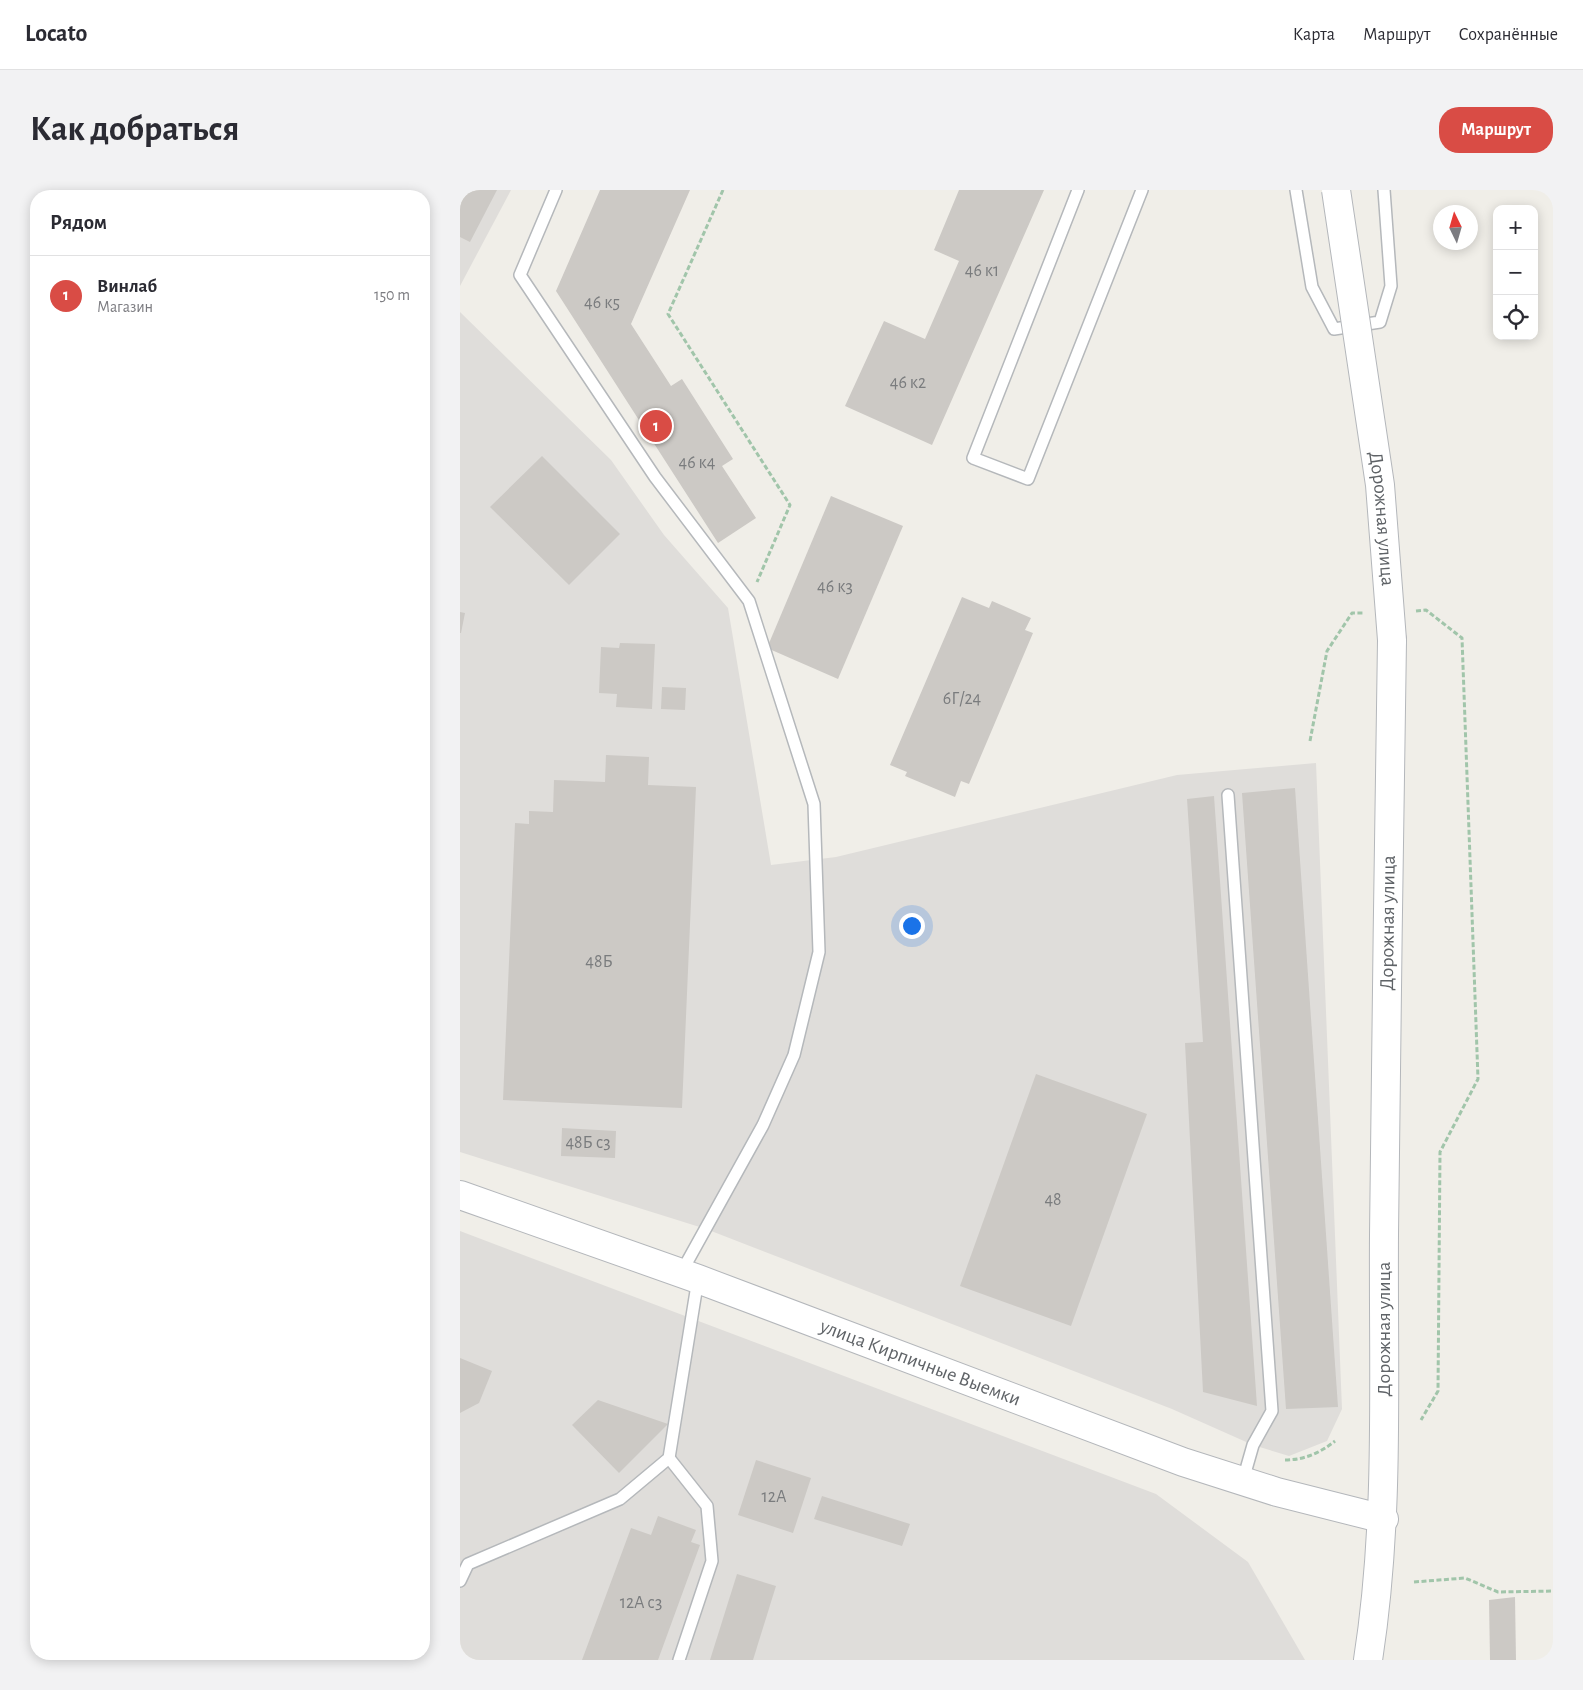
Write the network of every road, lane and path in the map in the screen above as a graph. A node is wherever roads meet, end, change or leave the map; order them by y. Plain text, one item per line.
1 (556, 190) edge
2 (723, 190) edge
3 (1078, 190) edge
4 (1142, 190) edge
5 (1296, 190) edge
6 (1336, 190) edge
7 (1384, 190) edge
8 (749, 601) junction
9 (1408, 611) dead end
10 (1370, 613) dead end
11 (1310, 741) dead end
12 (1228, 795) dead end
13 (460, 1195) edge
14 (689, 1276) junction
15 (1421, 1420) dead end
16 (1334, 1441) dead end
17 (669, 1458) junction
18 (1285, 1460) dead end
19 (1243, 1480) junction
20 (1384, 1519) junction
21 (460, 1581) edge
22 (1414, 1582) dead end
23 (1553, 1591) edge
24 (679, 1660) edge
25 (1368, 1660) edge

1 - 8 lane
2 - 8 path
3 - 4 lane
5 - 7 lane
6 - 20 main road, Дорожная улица, bridge
8 - 14 lane
9 - 15 path
10 - 11 path
12 - 19 lane
13 - 14 main road, улица Кирпичные Выемки
14 - 17 lane
14 - 19 main road, улица Кирпичные Выемки
16 - 18 path
17 - 21 lane
17 - 24 lane
19 - 20 main road, улица Кирпичные Выемки
20 - 25 main road, Дорожная улица
22 - 23 path

